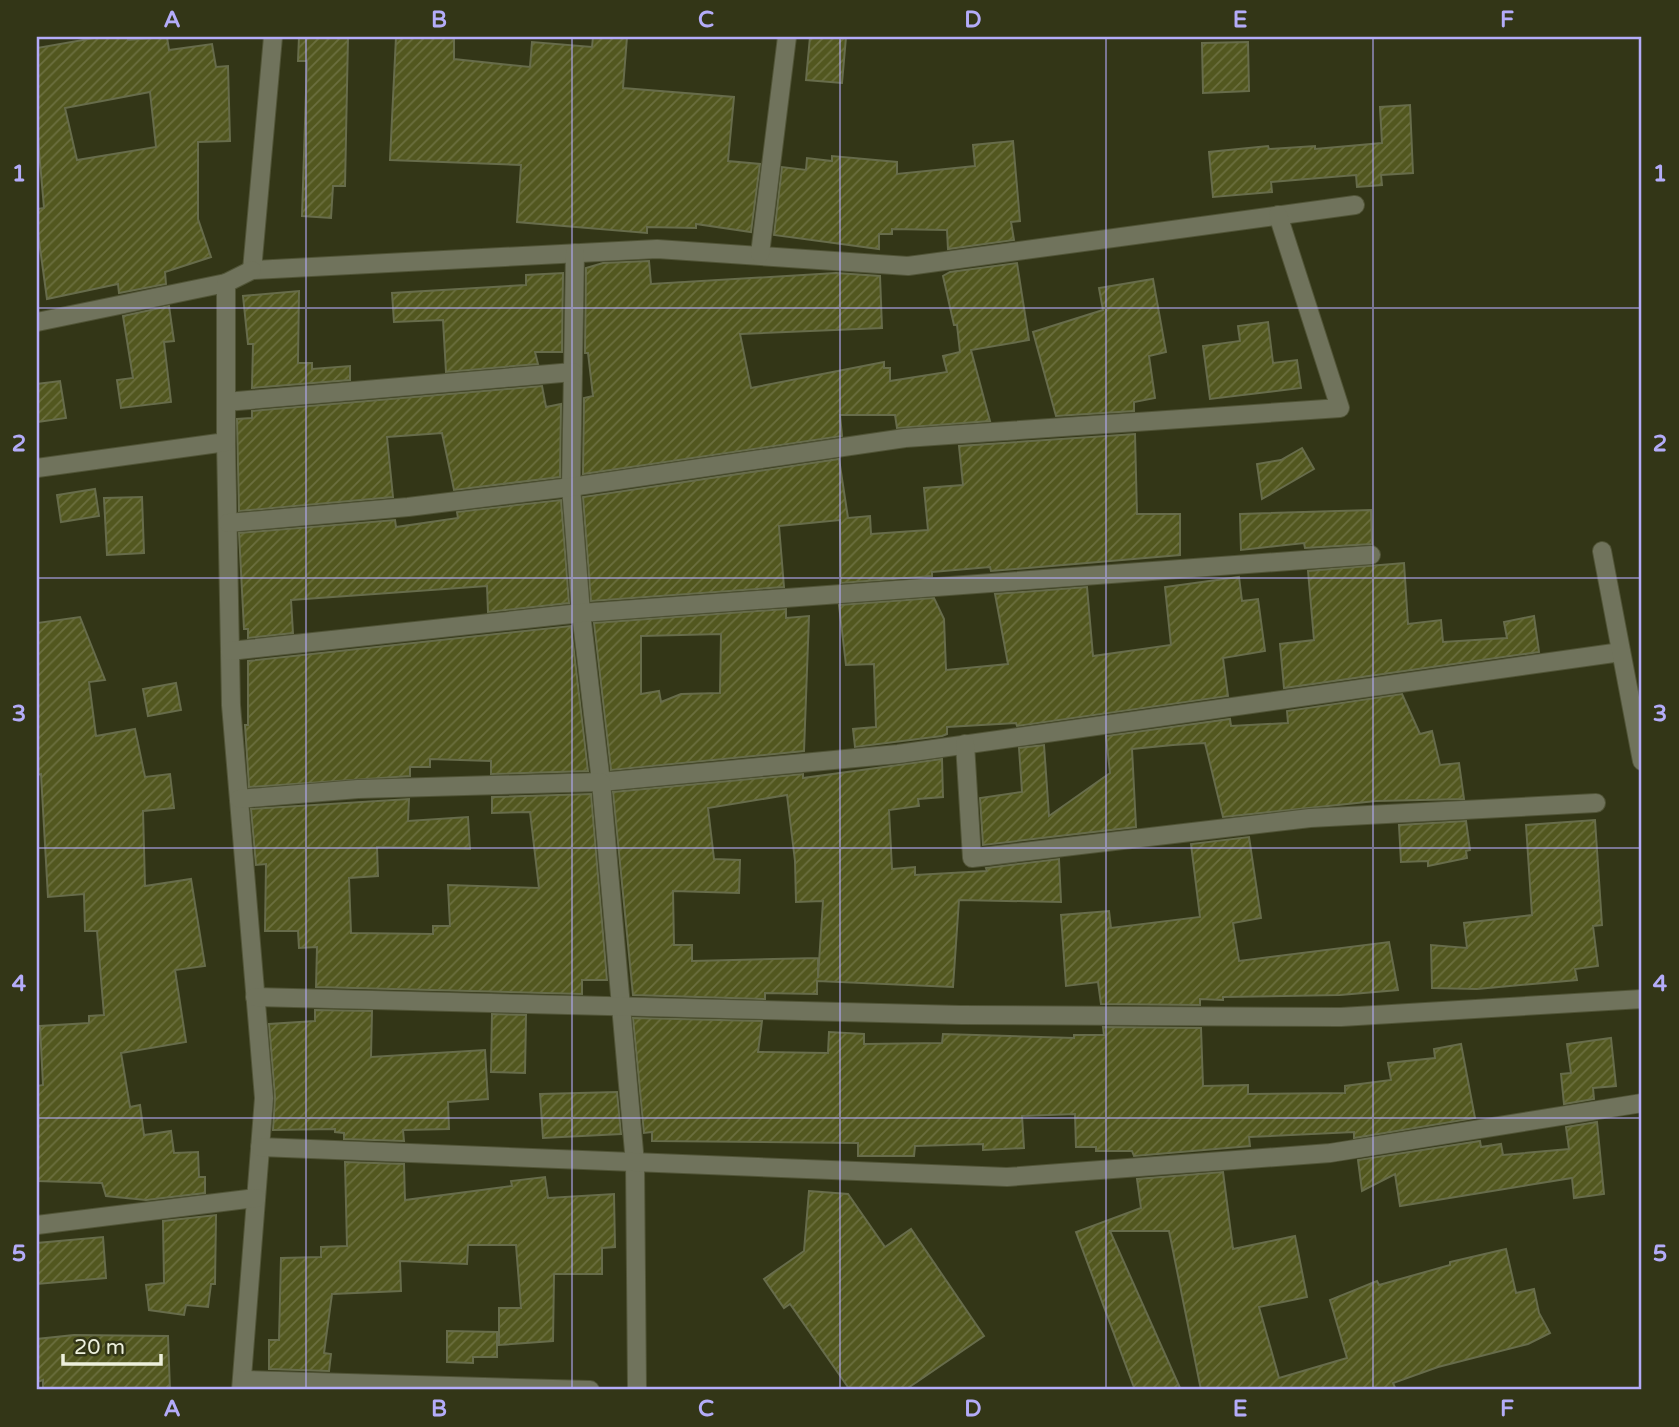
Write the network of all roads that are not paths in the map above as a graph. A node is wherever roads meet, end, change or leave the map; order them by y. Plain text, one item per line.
1 (273, 37) edge
2 (787, 37) edge
3 (1355, 205) dead end
4 (1278, 215) junction
5 (575, 253) junction
6 (760, 254) junction
7 (252, 270) junction
8 (226, 283) junction
9 (37, 322) edge
10 (573, 372) junction
11 (226, 402) junction
12 (226, 442) junction
13 (37, 468) edge
14 (571, 487) junction
15 (228, 523) junction
16 (1602, 551) dead end
17 (1371, 555) dead end
18 (581, 613) junction
19 (230, 651) junction
20 (1621, 652) junction
21 (965, 744) junction
22 (1642, 761) edge
23 (601, 782) junction
24 (239, 799) junction
25 (1596, 803) dead end
26 (255, 997) junction
27 (1642, 999) edge
28 (621, 1006) junction
29 (1642, 1103) edge
30 (260, 1147) junction
31 (635, 1163) junction
32 (256, 1198) junction
33 (37, 1225) edge
34 (242, 1385) edge
35 (455, 1388) edge
36 (590, 1390) edge
37 (637, 1390) edge

1 - 7 street
2 - 6 street
3 - 4 street
4 - 6 street
4 - 14 street
5 - 6 street
5 - 7 street
5 - 10 street
7 - 8 street
8 - 9 street
8 - 11 street
10 - 11 street
10 - 14 street
11 - 12 street
12 - 13 street
12 - 15 street
14 - 15 street
14 - 18 street
15 - 19 street
16 - 20 street
17 - 18 street
18 - 19 street
18 - 23 street
19 - 24 street
20 - 21 street
20 - 22 street
21 - 23 street
21 - 25 street
23 - 24 street
23 - 28 street
24 - 26 street
26 - 28 street
26 - 30 street
27 - 28 street
28 - 31 street
29 - 31 street
30 - 31 street
30 - 32 street
31 - 37 street
32 - 33 street
32 - 34 street
34 - 35 street
35 - 36 street

